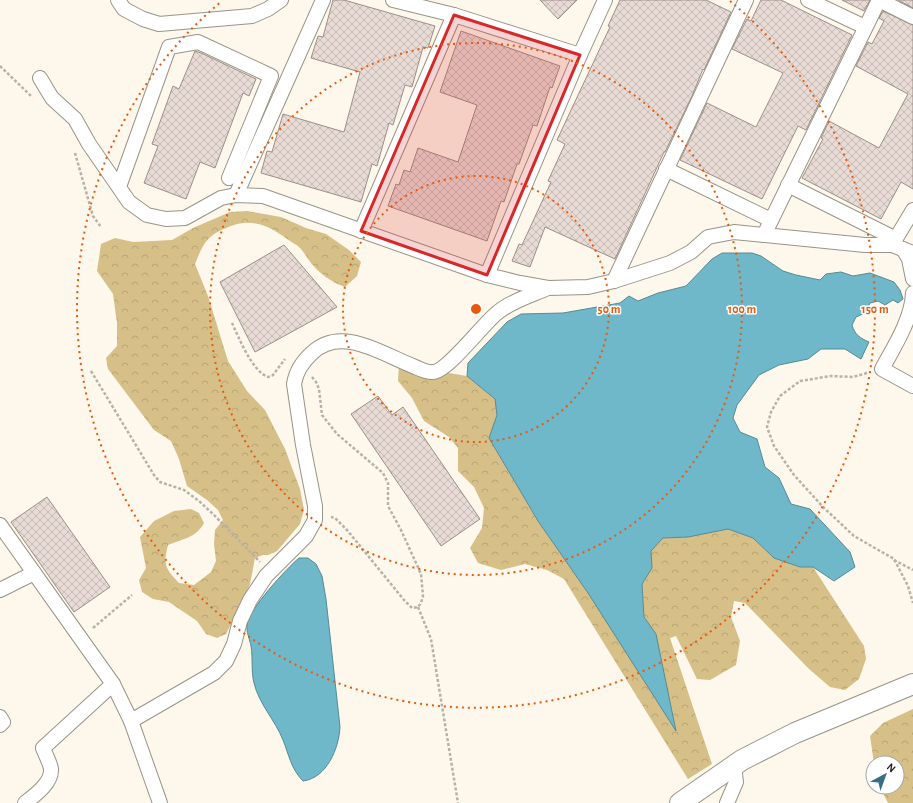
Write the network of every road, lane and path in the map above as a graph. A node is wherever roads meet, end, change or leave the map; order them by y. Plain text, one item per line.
1 (118, 0) edge
2 (281, 0) edge
3 (323, 0) edge
4 (393, 0) edge
5 (605, 0) edge
6 (746, 0) edge
7 (808, 0) edge
8 (454, 15) junction
9 (913, 17) edge
10 (865, 27) junction
11 (580, 55) junction
12 (0, 66) edge
13 (40, 78) dead end
14 (33, 98) dead end
15 (74, 150) dead end
16 (666, 170) junction
17 (229, 178) dead end
18 (788, 185) junction
19 (119, 187) junction
20 (236, 195) junction
21 (913, 210) edge
22 (771, 220) junction
23 (101, 227) dead end
24 (361, 231) junction
25 (764, 235) junction
26 (901, 246) edge
27 (487, 275) junction
28 (913, 279) edge
29 (614, 280) junction
30 (548, 288) junction
31 (913, 293) edge
32 (232, 323) dead end
33 (909, 329) edge
34 (303, 362) junction
35 (882, 369) junction
36 (91, 371) dead end
37 (913, 386) edge
38 (314, 516) junction
39 (0, 526) edge
40 (894, 559) junction
41 (913, 570) edge
42 (270, 572) junction
43 (34, 573) junction
44 (0, 590) edge
45 (132, 595) dead end
46 (913, 603) edge
47 (418, 607) junction
48 (81, 637) junction
49 (114, 684) junction
50 (913, 684) edge
51 (0, 718) edge
52 (131, 721) junction
53 (0, 725) edge
54 (734, 766) junction
55 (25, 803) edge
56 (160, 803) edge
57 (458, 803) edge
58 (680, 803) edge
59 (727, 803) edge

1 - 2 street
3 - 20 street
4 - 8 street
5 - 11 street
6 - 16 street
7 - 10 street
8 - 11 street
8 - 24 street
9 - 10 street
10 - 18 street
11 - 27 street
12 - 14 path
13 - 19 street
15 - 23 path
16 - 22 street
16 - 29 street
17 - 19 street
18 - 22 street
18 - 26 street
19 - 20 street
20 - 24 street
21 - 26 street
22 - 25 street
24 - 27 street
25 - 26 street
25 - 29 street
26 - 28 street
27 - 30 street
29 - 30 street
30 - 34 street
31 - 33 street
32 - 34 path
33 - 35 street
34 - 38 street
34 - 47 path
35 - 37 street
35 - 40 path
36 - 42 path
38 - 42 street
38 - 47 path
39 - 43 street
40 - 41 path
40 - 46 path
42 - 52 street
43 - 44 street
43 - 48 street
45 - 48 path
47 - 57 path
48 - 49 street
49 - 52 street
49 - 55 street
50 - 54 street
51 - 53 street
52 - 56 street
54 - 58 street
54 - 59 street

